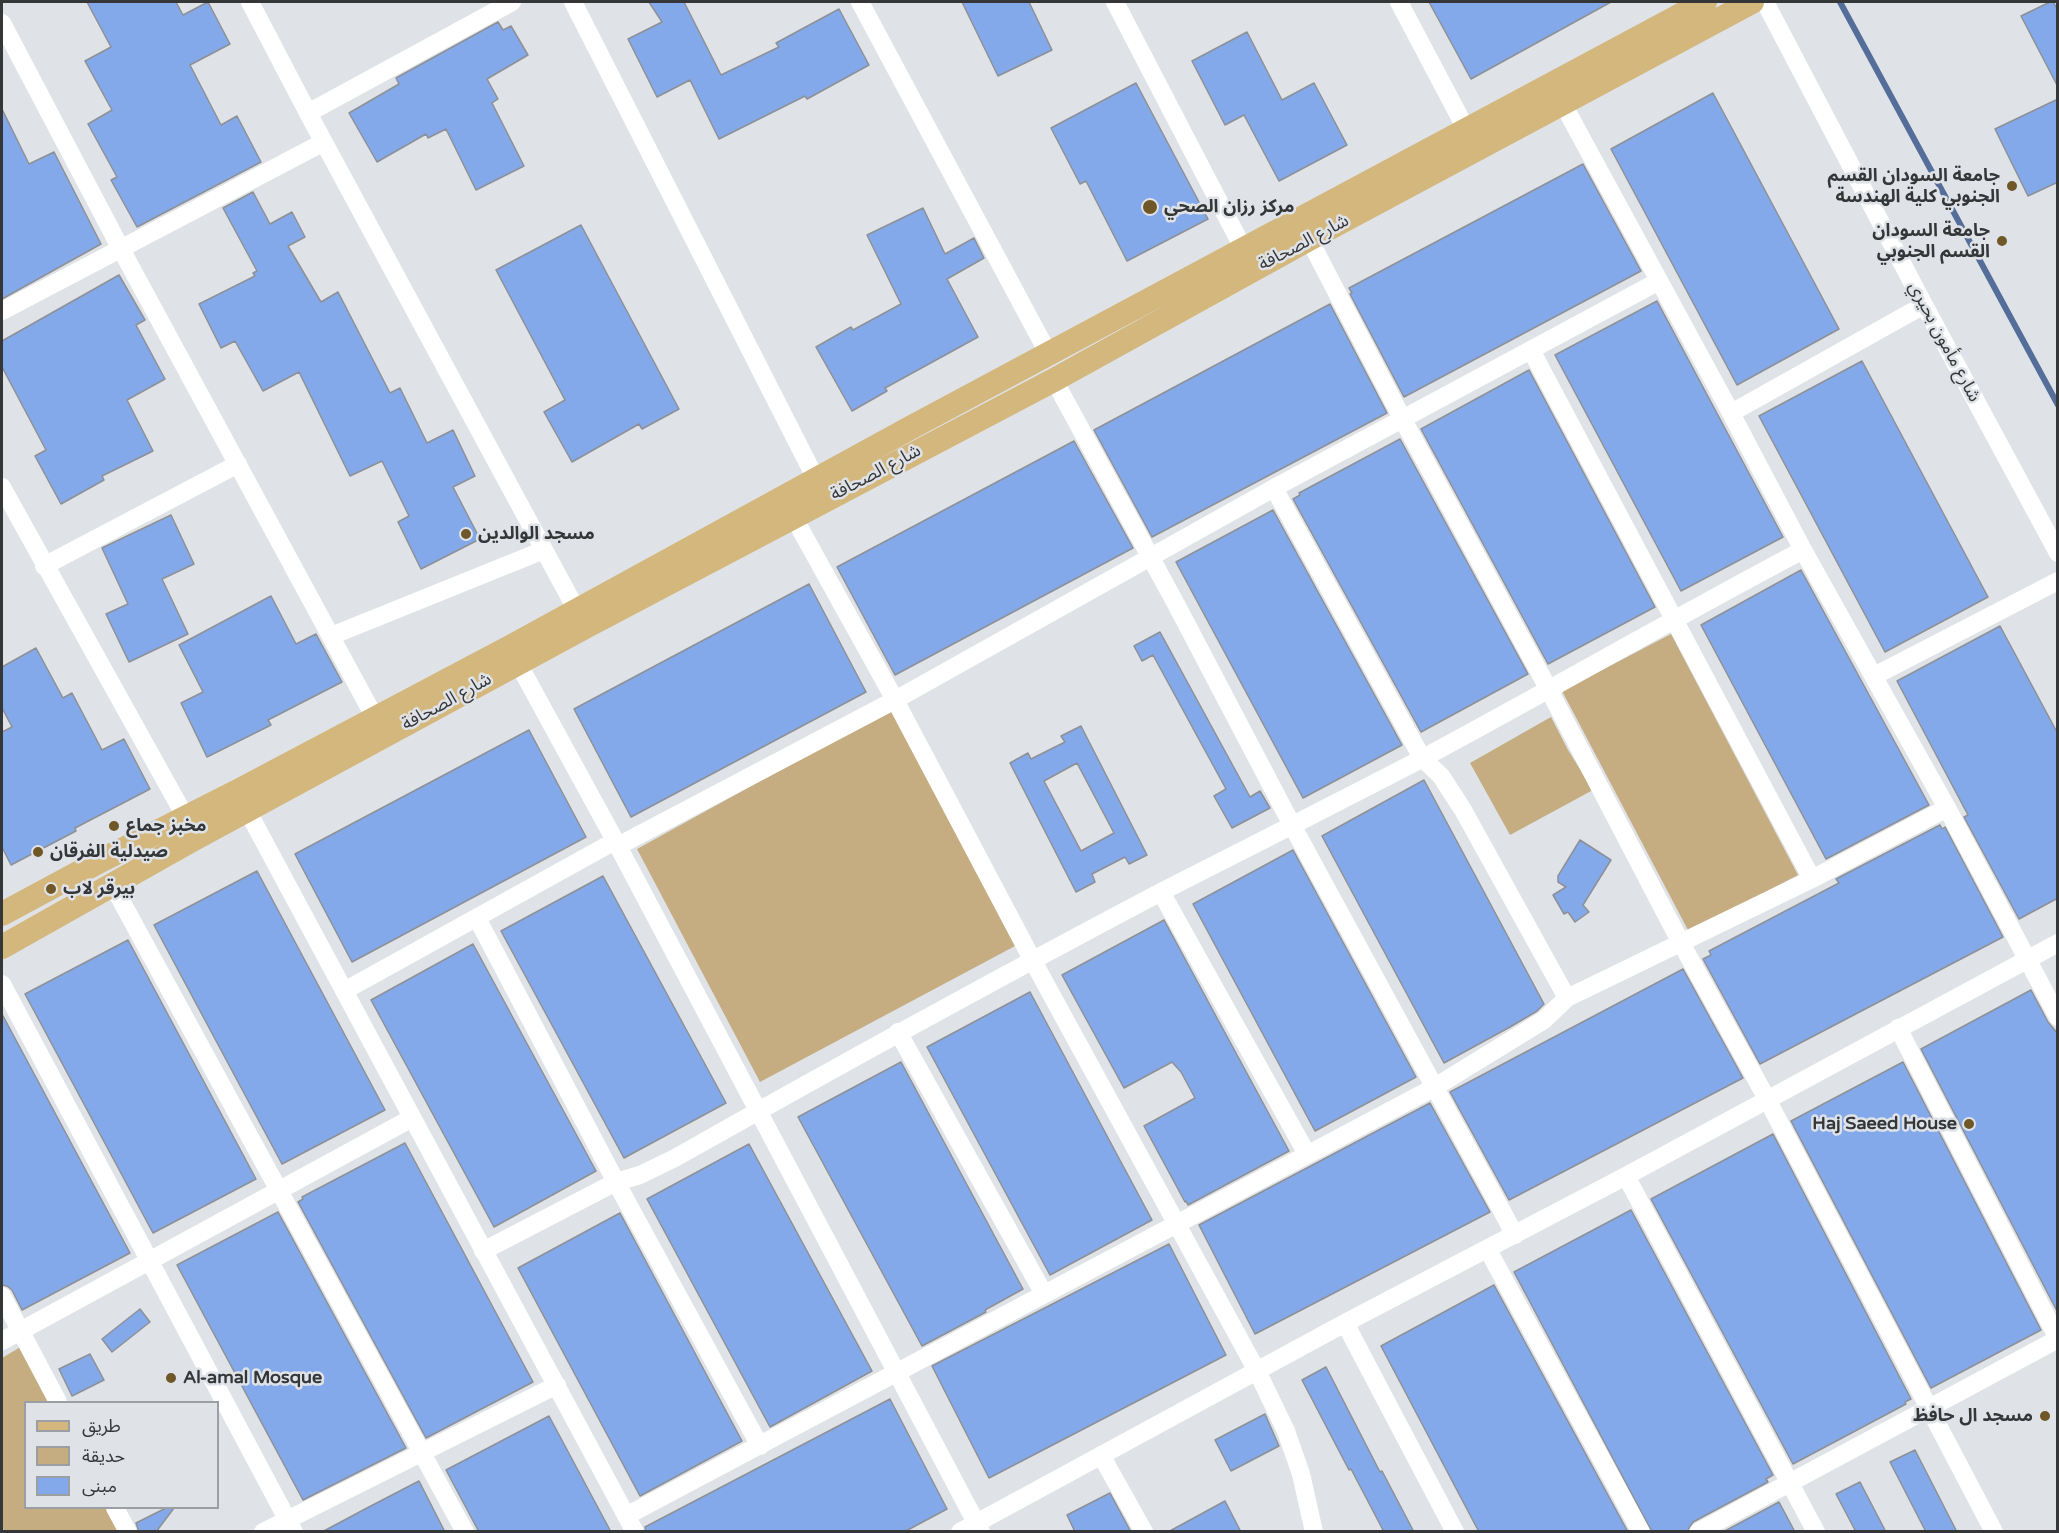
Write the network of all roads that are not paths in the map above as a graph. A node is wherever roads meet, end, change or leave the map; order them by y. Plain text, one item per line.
1 (250, 2) edge
2 (512, 2) edge
3 (573, 2) edge
4 (860, 2) edge
5 (1114, 2) edge
6 (1399, 2) edge
7 (1705, 2) edge
8 (1752, 2) edge
9 (1765, 2) edge
10 (2, 23) edge
11 (1563, 104) junction
12 (308, 113) junction
13 (1466, 129) junction
14 (324, 142) junction
15 (1309, 239) junction
16 (1243, 248) junction
17 (121, 249) junction
18 (1659, 280) junction
19 (1924, 305) junction
20 (2, 311) edge
21 (1531, 351) junction
22 (1048, 353) junction
23 (1054, 380) junction
24 (1731, 413) junction
25 (1402, 418) junction
26 (238, 464) junction
27 (2, 487) edge
28 (821, 488) junction
29 (1274, 488) junction
30 (788, 508) junction
31 (544, 550) junction
32 (1803, 550) junction
33 (2058, 553) edge
34 (1150, 557) junction
35 (44, 566) junction
36 (2058, 581) edge
37 (576, 609) junction
38 (1674, 618) junction
39 (331, 636) junction
40 (518, 663) junction
41 (1874, 675) junction
42 (1549, 690) junction
43 (895, 700) junction
44 (375, 717) junction
45 (1422, 758) junction
46 (1947, 808) junction
47 (247, 810) junction
48 (186, 818) junction
49 (1292, 825) junction
50 (616, 844) junction
51 (1812, 879) junction
52 (112, 884) junction
53 (1161, 892) junction
54 (2, 914) edge
55 (477, 918) junction
56 (1680, 941) junction
57 (2058, 943) edge
58 (2, 947) edge
59 (2026, 959) junction
60 (1033, 961) junction
61 (2, 984) edge
62 (344, 991) junction
63 (1567, 998) junction
64 (2058, 1017) edge
65 (1898, 1028) junction
66 (898, 1032) junction
67 (1435, 1087) junction
68 (1767, 1099) junction
69 (757, 1111) junction
70 (412, 1118) junction
71 (1307, 1154) junction
72 (1626, 1176) junction
73 (616, 1182) junction
74 (279, 1190) junction
75 (1177, 1223) junction
76 (1515, 1234) junction
77 (1488, 1250) junction
78 (483, 1251) junction
79 (148, 1261) junction
80 (1044, 1294) junction
81 (2, 1296) edge
82 (1345, 1323) junction
83 (20, 1331) junction
84 (2, 1341) edge
85 (1257, 1371) junction
86 (897, 1373) junction
87 (557, 1385) junction
88 (57, 1401) edge
89 (1929, 1407) junction
90 (760, 1446) junction
91 (423, 1453) junction
92 (1101, 1455) junction
93 (1790, 1482) junction
94 (116, 1509) edge
95 (630, 1524) edge
96 (291, 1525) edge
97 (979, 1527) edge
98 (1311, 1530) edge
99 (128, 1532) edge
100 (263, 1532) edge
101 (465, 1532) edge
102 (960, 1532) edge
103 (1144, 1532) edge
104 (1455, 1532) edge
105 (1641, 1532) edge
106 (1698, 1532) edge
107 (1816, 1532) edge
108 (1994, 1532) edge

1 - 12 street
2 - 12 street
3 - 28 street
4 - 22 street
5 - 16 street
6 - 13 street
7 - 13 main road, شارع الصحافة
8 - 11 main road, شارع الصحافة
9 - 19 street, شارع مأمون بحيري
10 - 17 street
11 - 15 main road, شارع الصحافة
11 - 18 street
12 - 14 street
13 - 16 main road, شارع الصحافة
14 - 17 street
14 - 31 street
15 - 23 main road, شارع الصحافة
15 - 25 street
16 - 22 main road, شارع الصحافة
17 - 20 street
17 - 26 street
18 - 21 street
18 - 24 street
19 - 24 street
19 - 33 street, شارع مأمون بحيري
21 - 25 street
21 - 38 street
22 - 28 main road, شارع الصحافة
23 - 28 main road, شارع الصحافة
23 - 34 street
24 - 32 street
25 - 29 street
25 - 42 street
26 - 35 street
26 - 39 street
27 - 35 street
28 - 30 main road, شارع الصحافة
29 - 34 street
29 - 45 street
30 - 37 main road, شارع الصحافة
30 - 40 main road, شارع الصحافة
30 - 43 street
31 - 37 street
31 - 39 street
32 - 38 street
32 - 41 street
34 - 43 street
34 - 49 street
35 - 48 street
36 - 41 street
37 - 44 main road, شارع الصحافة
38 - 42 street
38 - 51 street
39 - 44 street
40 - 47 main road, شارع الصحافة
40 - 50 street
41 - 46 street
42 - 45 street
42 - 56 street
43 - 50 street
43 - 60 street
44 - 48 main road, شارع الصحافة
45 - 49 street
45 - 63 street
46 - 51 street
46 - 59 street
47 - 52 main road, شارع الصحافة
47 - 62 street
48 - 54 main road, شارع الصحافة
49 - 53 street
49 - 67 street
50 - 55 street
50 - 69 street
51 - 56 street
52 - 58 main road, شارع الصحافة
52 - 74 street
53 - 60 street
53 - 71 street
55 - 62 street
55 - 73 street
56 - 63 street
56 - 68 street
57 - 59 street
59 - 64 street
59 - 65 street
60 - 66 street
60 - 75 street
61 - 79 street
62 - 70 street
63 - 67 street
65 - 68 street
65 - 89 street
66 - 69 street
66 - 80 street
67 - 71 street
67 - 76 street
68 - 72 street
68 - 89 street
69 - 73 street
69 - 86 street
70 - 74 street
70 - 78 street
71 - 75 street
72 - 76 street
72 - 93 street
73 - 78 street
73 - 90 street
74 - 79 street
74 - 91 street
75 - 80 street
75 - 85 street
76 - 77 street
77 - 82 street
77 - 105 street
78 - 87 street
79 - 83 street
79 - 96 street
80 - 86 street
81 - 83 street
82 - 85 street
82 - 104 street
83 - 84 street
83 - 88 street
85 - 92 street
85 - 98 street
86 - 90 street
86 - 97 street
87 - 91 street
87 - 95 street
89 - 93 street
89 - 108 street
90 - 95 street
91 - 96 street
91 - 101 street
92 - 97 street
92 - 103 street
93 - 106 street
93 - 107 street
94 - 99 street
96 - 100 street
97 - 102 street

